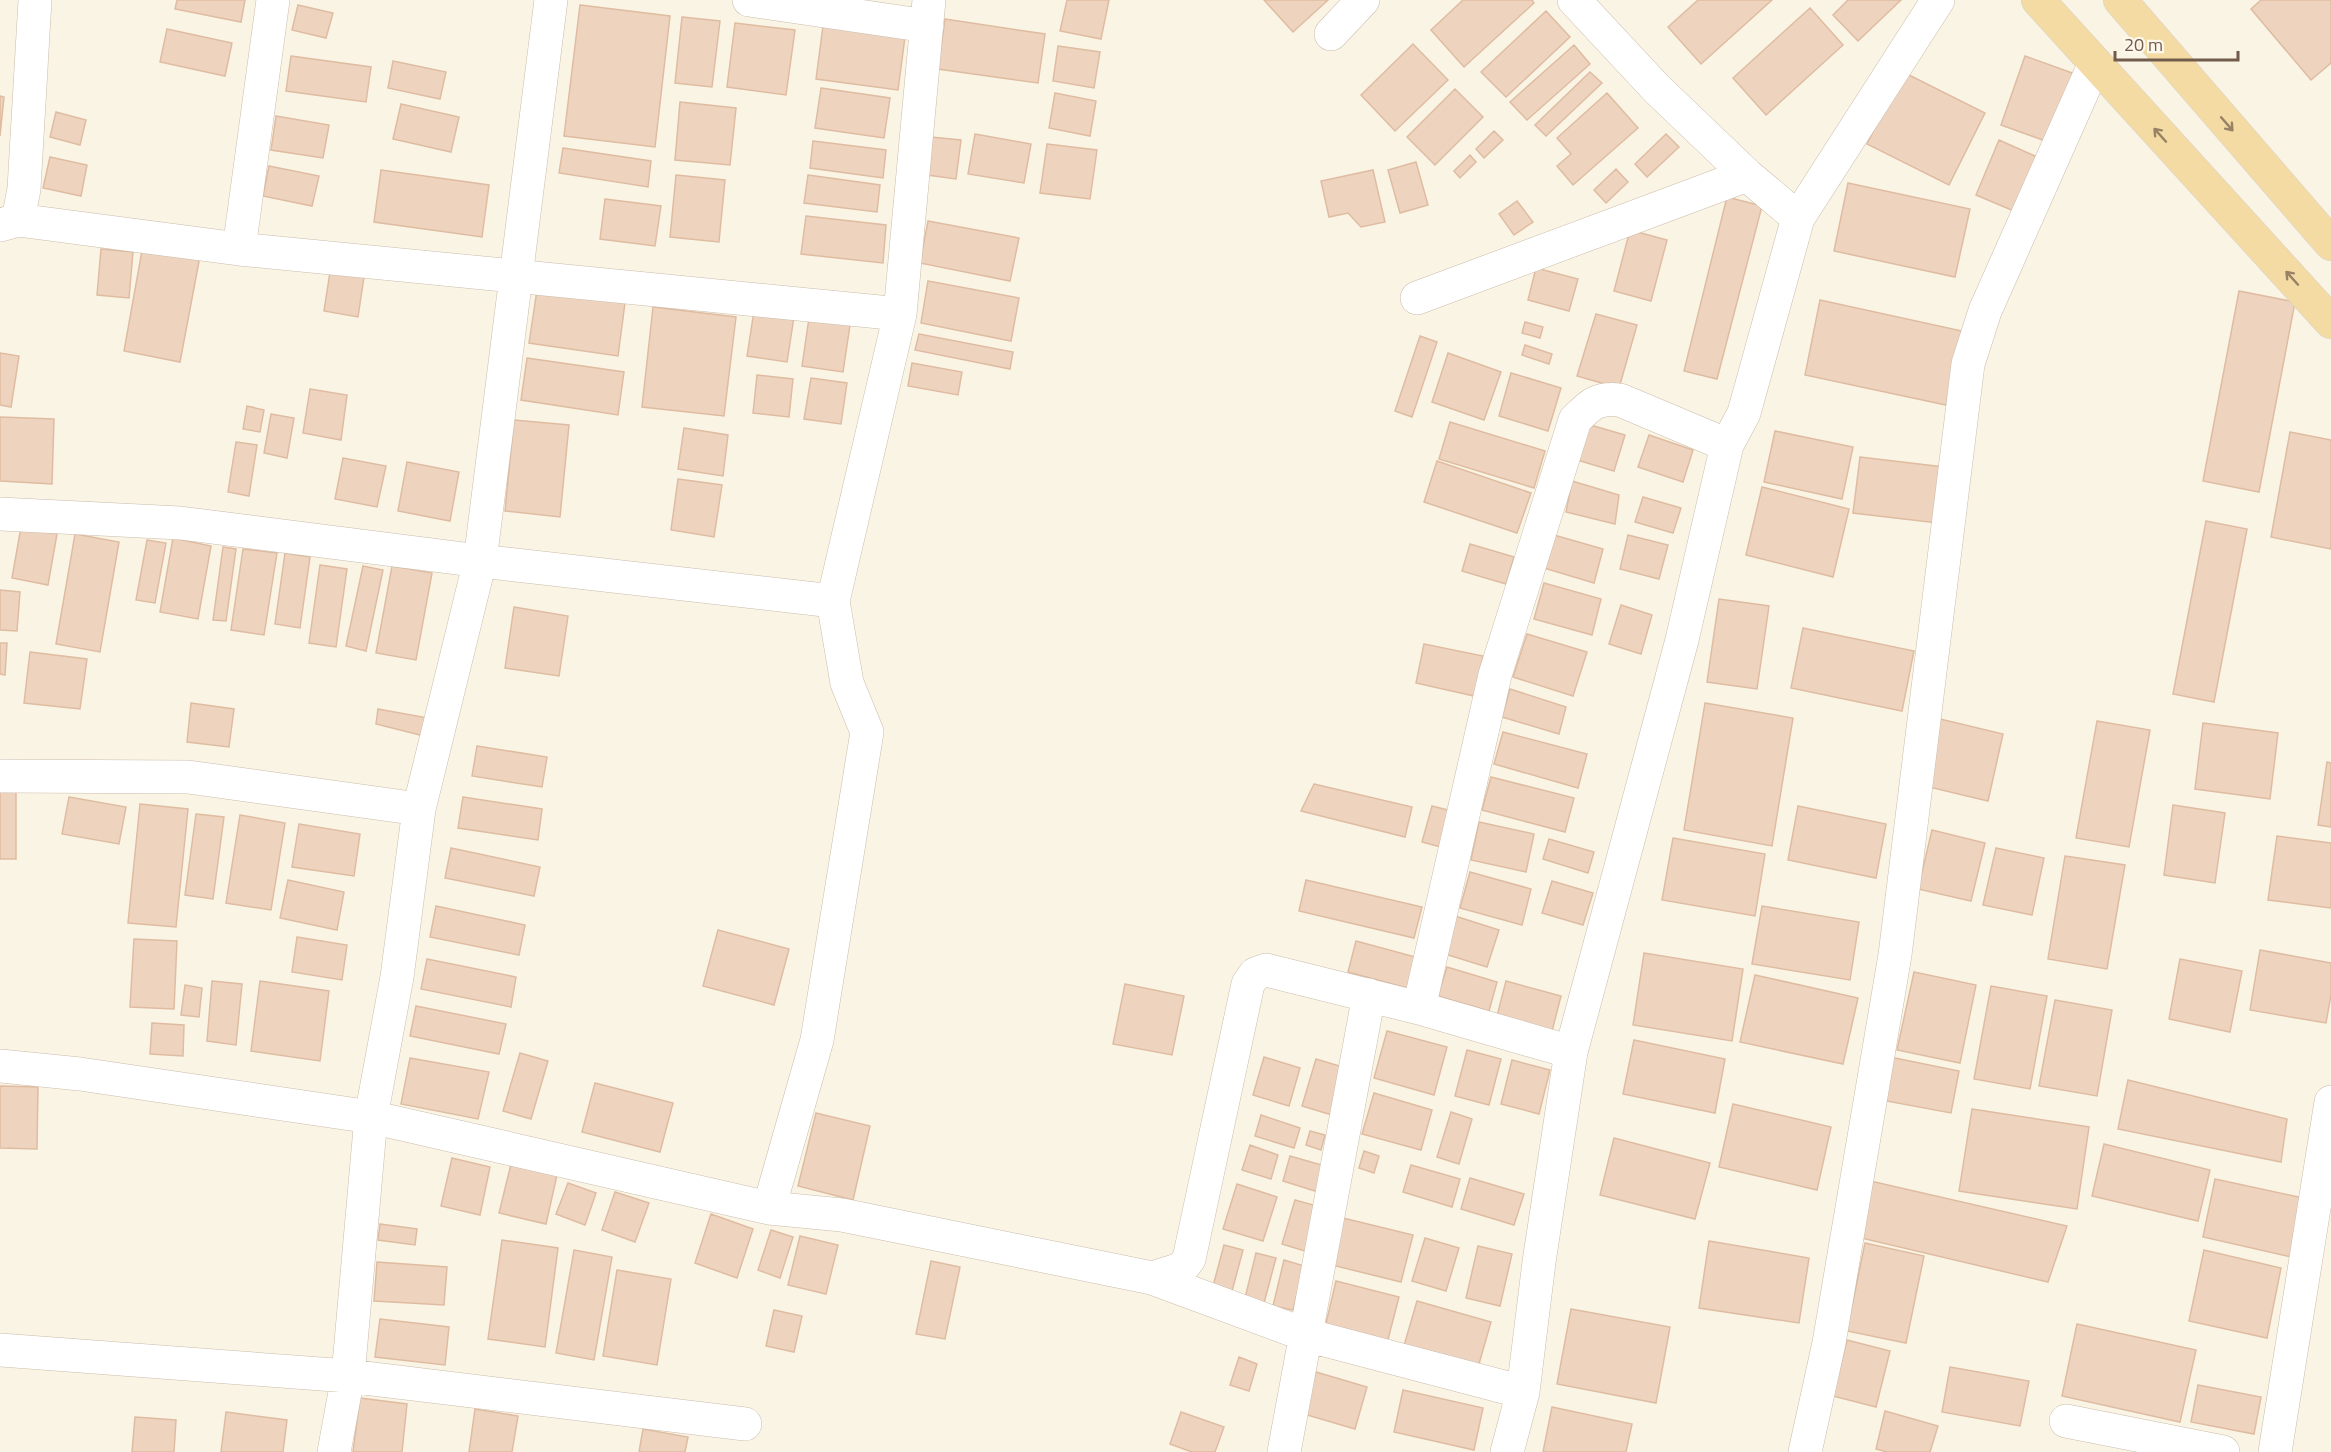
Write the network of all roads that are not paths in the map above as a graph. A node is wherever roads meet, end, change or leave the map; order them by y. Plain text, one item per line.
1 (35, 0) edge
2 (273, 0) edge
3 (551, 0) edge
4 (749, 0) edge
5 (1363, 0) edge
6 (1574, 0) edge
7 (1938, 0) edge
8 (2038, 0) edge
9 (2120, 0) edge
10 (928, 13) edge
11 (1330, 34) dead end
12 (2095, 63) junction
13 (1747, 175) junction
14 (10, 205) edge
15 (1798, 218) junction
16 (2331, 244) edge
17 (239, 249) junction
18 (517, 277) junction
19 (1417, 298) dead end
20 (900, 314) junction
21 (2331, 322) edge
22 (1727, 445) junction
23 (0, 514) edge
24 (480, 561) junction
25 (833, 601) junction
26 (0, 776) edge
27 (419, 808) junction
28 (1369, 995) junction
29 (1419, 1008) junction
30 (1571, 1052) junction
31 (0, 1066) edge
32 (2331, 1101) edge
33 (371, 1117) junction
34 (769, 1208) junction
35 (1152, 1278) junction
36 (1306, 1335) junction
37 (0, 1350) edge
38 (348, 1376) junction
39 (1523, 1392) junction
40 (2066, 1421) dead end
41 (745, 1424) dead end
42 (334, 1452) edge
43 (1284, 1452) edge
44 (1507, 1452) edge
45 (1805, 1452) edge
46 (2223, 1452) edge
47 (2275, 1452) edge

1 - 14 street
2 - 17 street
3 - 18 street
4 - 10 street
5 - 11 street
6 - 13 street
7 - 15 street
8 - 12 main road
9 -> 16 main road
10 - 20 street
21 -> 12 main road
12 - 45 street
13 - 15 street
13 - 19 street
14 - 17 street
15 - 22 street
17 - 18 street
18 - 20 street
18 - 24 street
20 - 25 street
22 - 29 street
22 - 30 street
23 - 24 street
24 - 25 street
24 - 27 street
25 - 34 street
26 - 27 street
27 - 33 street
28 - 29 street
28 - 35 street
28 - 36 street
29 - 30 street
30 - 39 street
31 - 33 street
32 - 47 street
33 - 34 street
33 - 38 street
34 - 35 street
35 - 36 street
36 - 39 street
36 - 43 street
37 - 38 street
38 - 41 street
38 - 42 street
39 - 44 street
40 - 46 street

